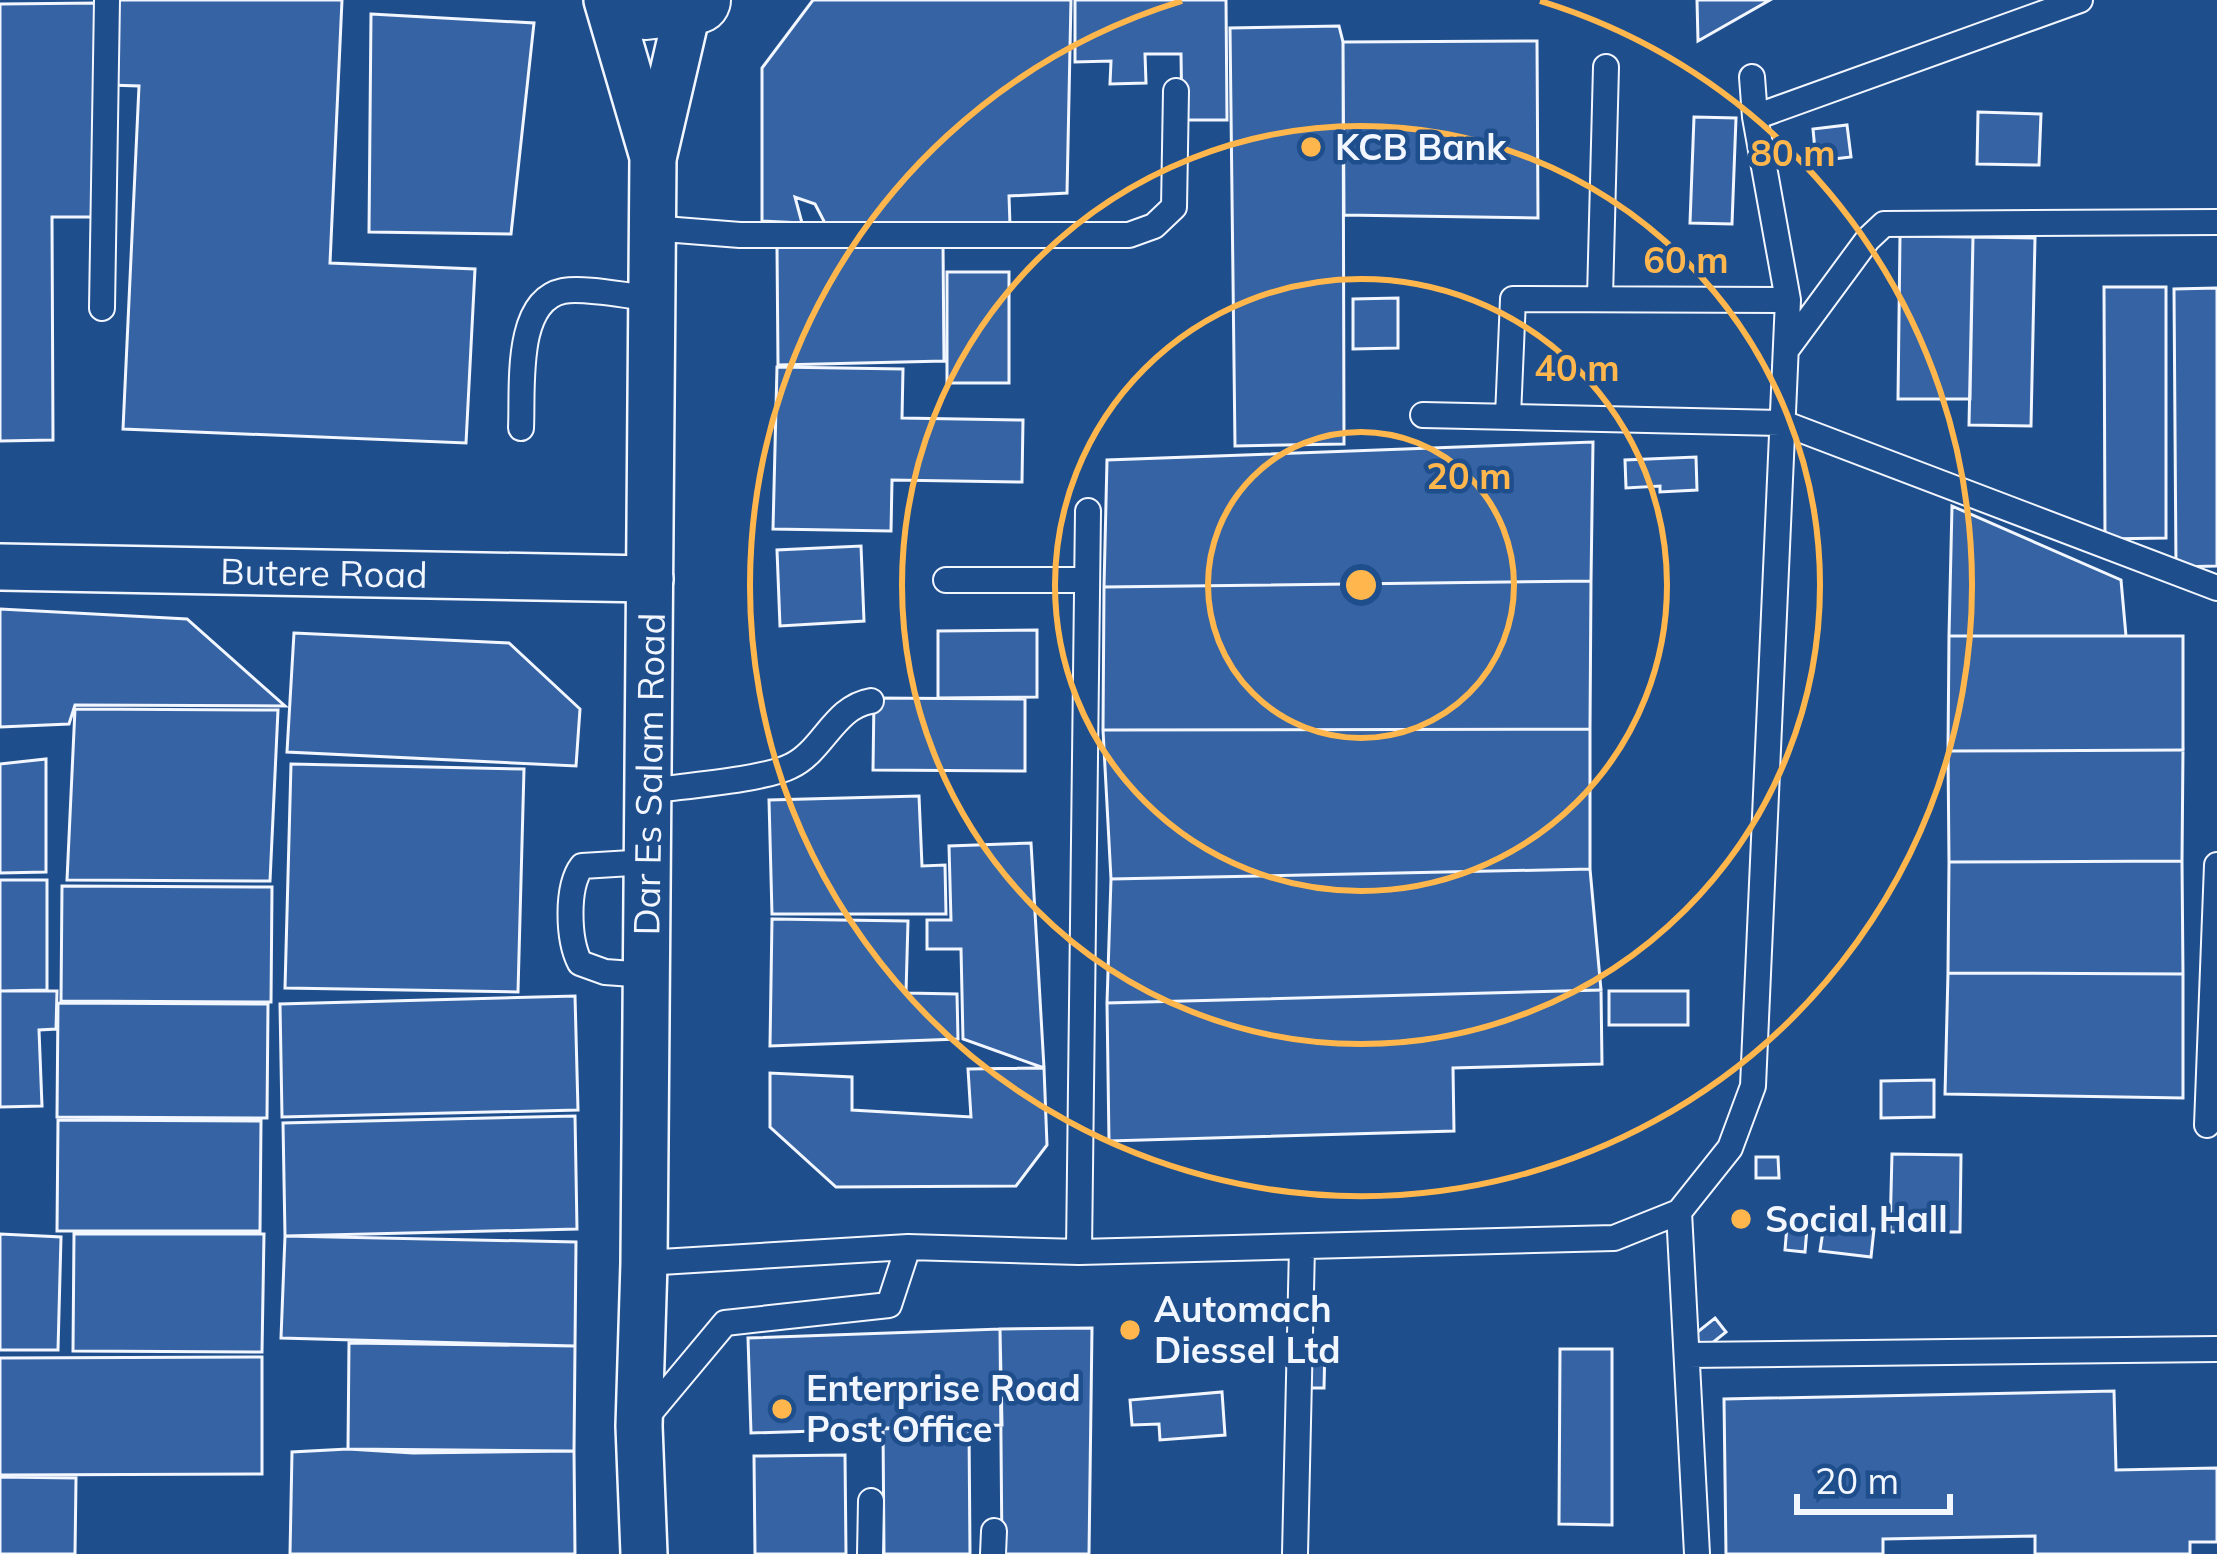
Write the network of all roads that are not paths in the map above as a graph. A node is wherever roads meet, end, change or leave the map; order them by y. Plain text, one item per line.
1 (106, 0) edge
2 (607, 0) edge
3 (2080, 0) edge
4 (672, 1) edge
5 (1606, 67) dead end
6 (1752, 77) dead end
7 (1176, 91) dead end
8 (1755, 117) junction
9 (653, 157) junction
10 (2217, 222) edge
11 (651, 228) junction
12 (1600, 297) junction
13 (650, 298) junction
14 (1788, 300) junction
15 (102, 308) dead end
16 (1787, 349) junction
17 (1423, 415) dead end
18 (1508, 416) junction
19 (1784, 423) junction
20 (521, 428) dead end
21 (1088, 511) dead end
22 (0, 567) edge
23 (650, 579) junction
24 (946, 580) dead end
25 (1087, 580) junction
26 (2217, 588) edge
27 (871, 700) dead end
28 (648, 791) junction
29 (648, 862) junction
30 (2217, 865) edge
31 (647, 975) junction
32 (2207, 1125) dead end
33 (1679, 1213) junction
34 (908, 1247) junction
35 (1302, 1247) junction
36 (1079, 1252) junction
37 (644, 1264) junction
38 (2217, 1349) edge
39 (1688, 1355) junction
40 (639, 1426) junction
41 (871, 1501) dead end
42 (644, 1554) edge
43 (870, 1554) edge
44 (1295, 1554) edge
45 (1697, 1554) edge

1 - 15 lane
2 - 9 street, Dar Es Salam Road
3 - 8 lane
4 - 9 street
5 - 12 lane
6 - 8 lane
7 - 11 lane
8 - 14 lane
9 - 11 street, Dar Es Salam Road
10 - 16 lane
11 - 13 street, Dar Es Salam Road
12 - 14 lane
12 - 18 lane
13 - 20 lane
13 - 23 street, Dar Es Salam Road
14 - 16 lane
16 - 19 lane
17 - 18 lane
18 - 19 lane
19 - 26 lane
19 - 33 lane
21 - 25 lane
22 - 23 street, Butere Road
23 - 28 street, Dar Es Salam Road
24 - 25 lane
25 - 36 lane
27 - 28 lane
28 - 29 street, Dar Es Salam Road
29 - 31 street, Dar Es Salam Road
29 - 31 lane
30 - 32 lane
31 - 37 street, Dar Es Salam Road
33 - 35 lane
33 - 39 lane
34 - 36 lane
34 - 37 lane
34 - 40 lane
35 - 36 lane
35 - 44 lane
37 - 40 street, Dar Es Salam Road
38 - 39 lane
39 - 45 lane
40 - 42 street, Dar Es Salam Road
41 - 43 lane

